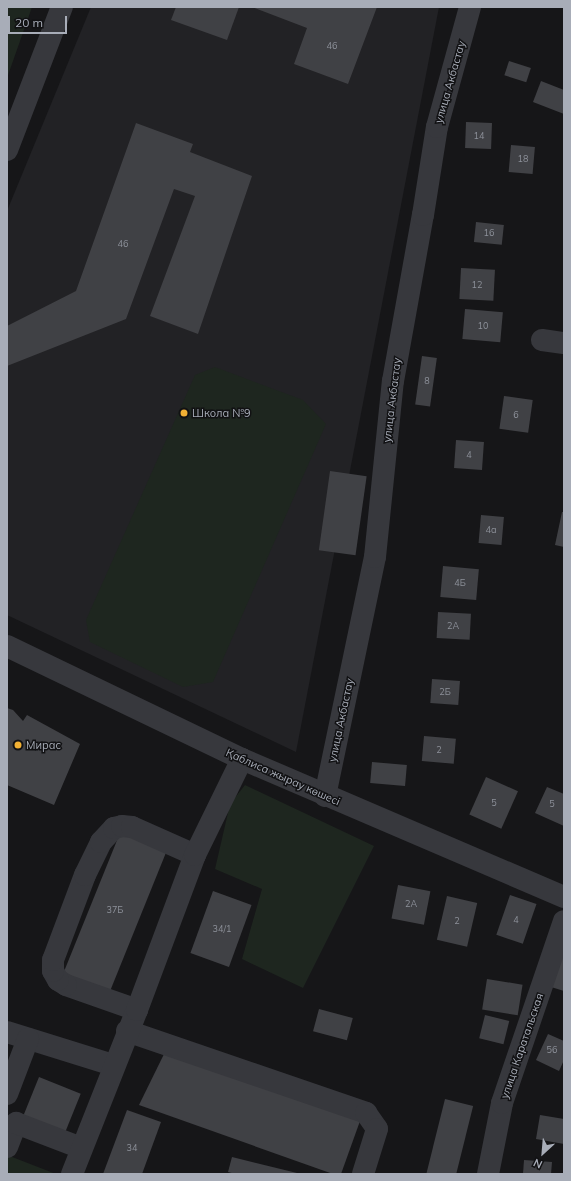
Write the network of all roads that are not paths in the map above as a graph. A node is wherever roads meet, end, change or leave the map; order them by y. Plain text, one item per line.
1 (62, 7) edge
2 (470, 7) edge
3 (14, 114) edge
4 (7, 150) edge
5 (542, 340) dead end
6 (564, 343) edge
7 (7, 646) edge
8 (242, 759) junction
9 (325, 796) junction
10 (195, 855) junction
11 (564, 897) edge
12 (564, 921) edge
13 (137, 1010) junction
14 (128, 1031) junction
15 (7, 1032) edge
16 (28, 1039) junction
17 (113, 1065) junction
18 (7, 1094) edge
19 (12, 1121) edge
20 (7, 1146) edge
21 (82, 1148) junction
22 (72, 1174) edge
23 (363, 1174) edge
24 (488, 1174) edge

1 - 3 street
2 - 9 street, улица Акбастау
3 - 4 street
5 - 6 street
7 - 8 street, Қаблиса жырау көшесі
8 - 9 street, Қаблиса жырау көшесі
8 - 10 street
9 - 11 street, Қаблиса жырау көшесі
10 - 13 street
10 - 13 street
12 - 24 street, улица Каратальская
13 - 14 street
14 - 17 street
14 - 23 street
15 - 16 street
16 - 17 street
16 - 18 street
17 - 21 street
19 - 20 street
19 - 21 street
21 - 22 street

